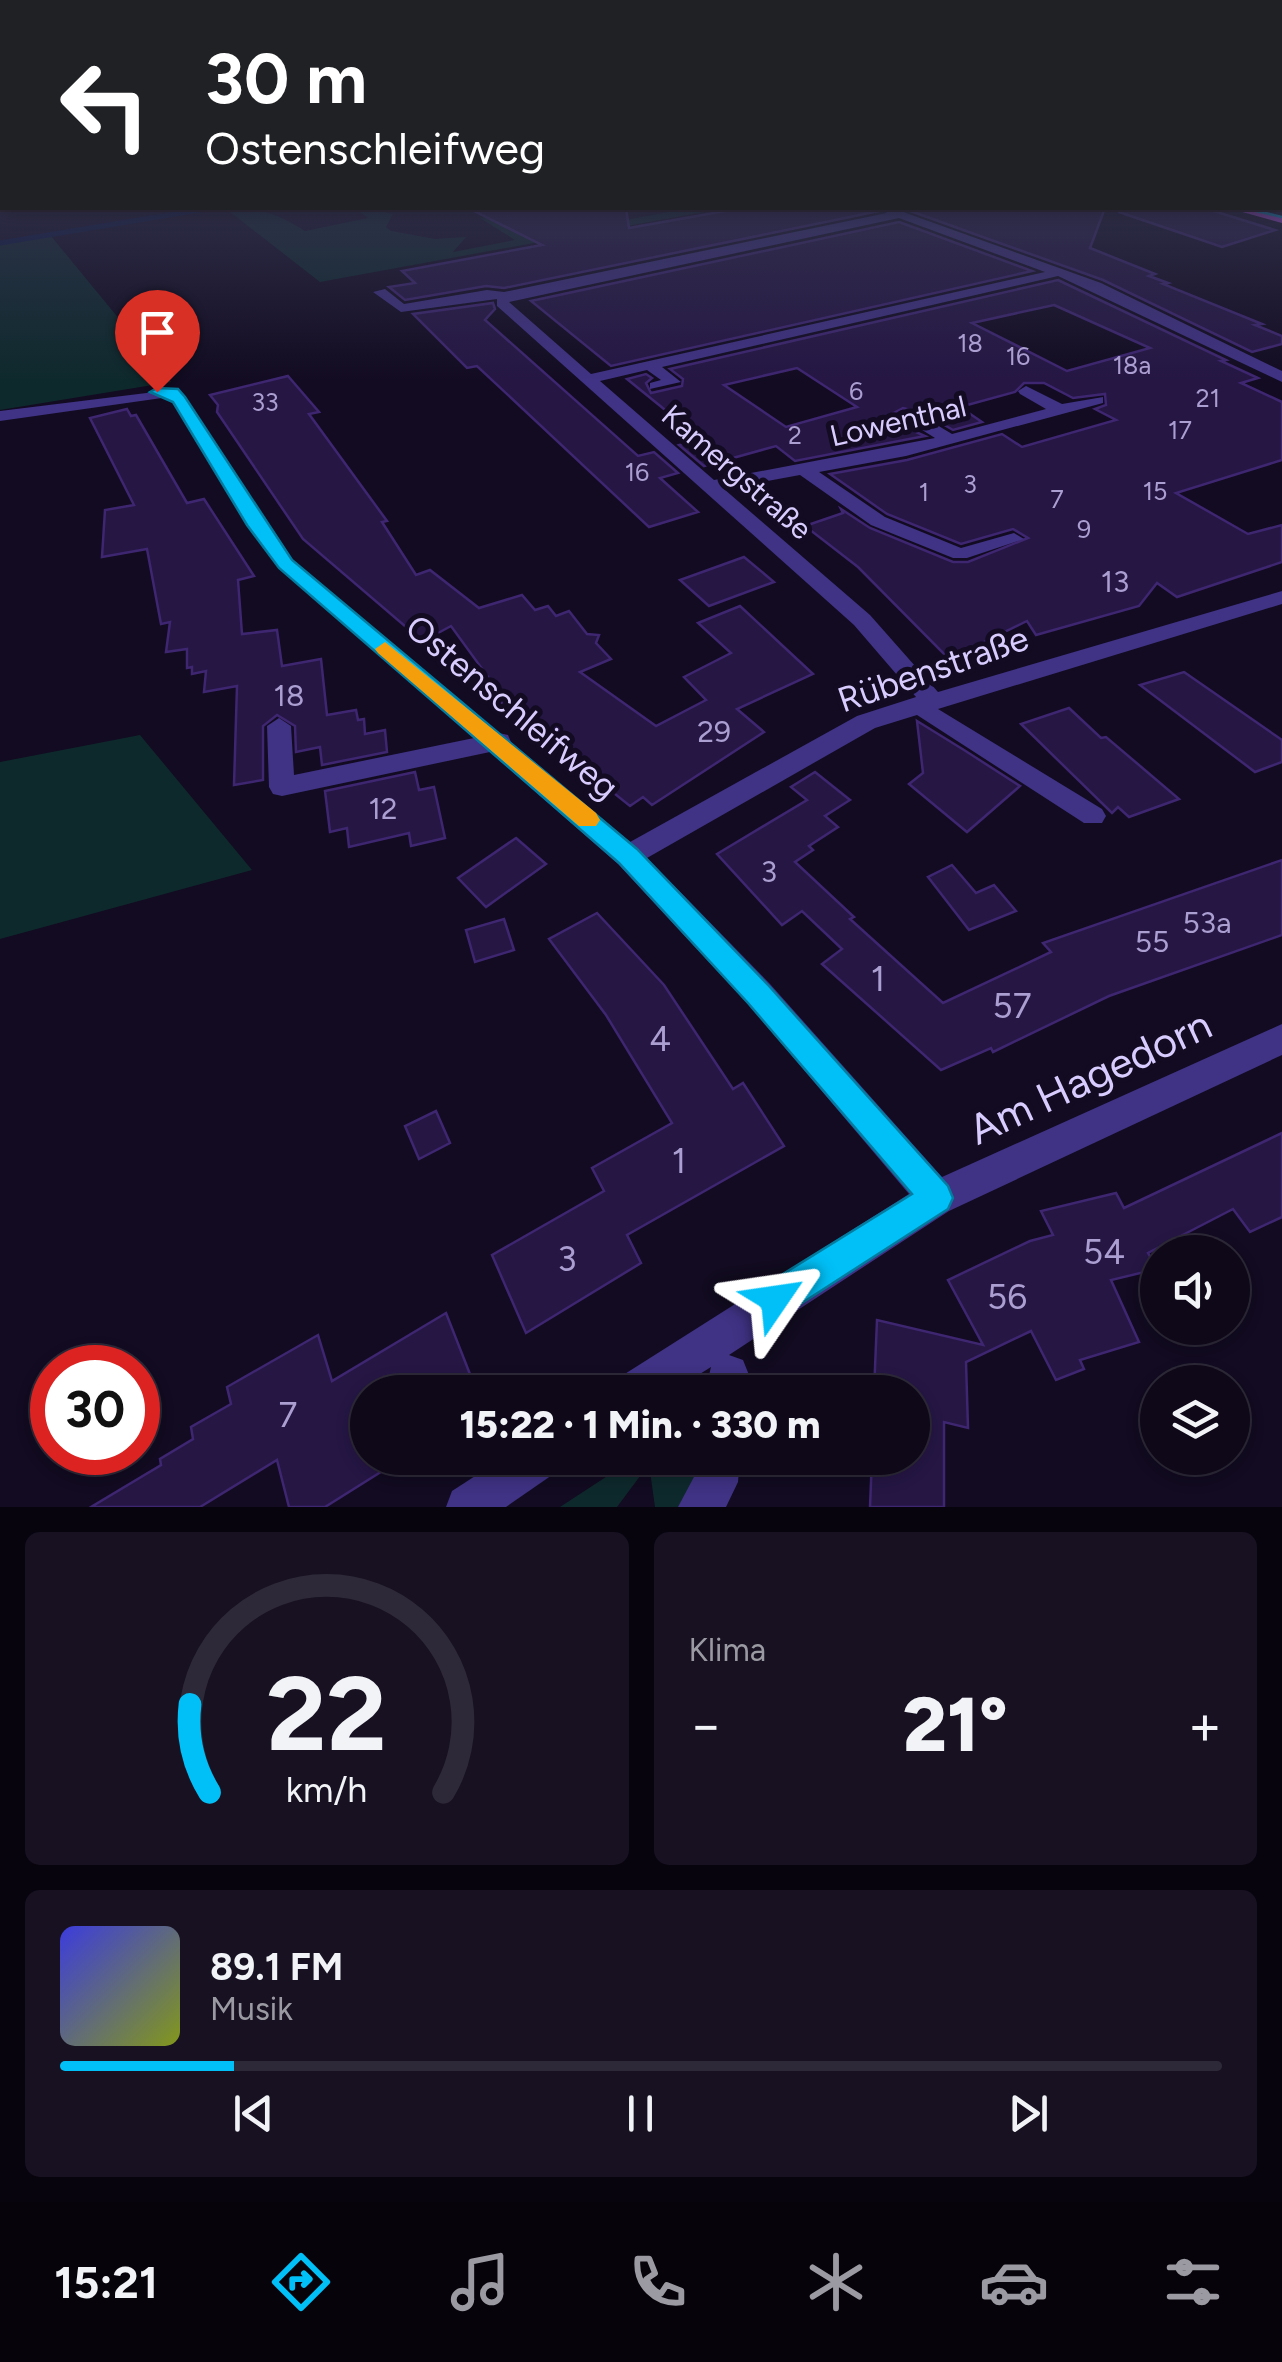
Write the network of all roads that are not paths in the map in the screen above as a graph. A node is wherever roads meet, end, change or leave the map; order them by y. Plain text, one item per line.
1 (773, 240) edge
2 (973, 240) edge
3 (1061, 272) junction
4 (380, 292) dead end
5 (504, 296) junction
6 (650, 365) junction
7 (1282, 377) edge
8 (588, 379) junction
9 (655, 386) dead end
10 (1026, 392) dead end
11 (1097, 400) dead end
12 (1060, 410) junction
13 (0, 416) edge
14 (902, 417) dead end
15 (950, 440) junction
16 (804, 470) junction
17 (710, 486) junction
18 (1014, 538) dead end
19 (1282, 597) edge
20 (926, 702) junction
21 (279, 726) dead end
22 (499, 742) junction
23 (1093, 816) dead end
24 (628, 856) junction
25 (1282, 1039) edge
26 (936, 1198) junction
27 (661, 1375) edge
28 (515, 1475) edge
29 (717, 1475) edge
30 (468, 1507) edge
31 (700, 1507) edge

1 - 5 street
2 - 3 street
3 - 6 street
3 - 7 street
4 - 5 street
5 - 8 street, Kamergstraße
6 - 8 street
6 - 9 street
8 - 17 street, Kamergstraße
10 - 12 street
11 - 12 street, Lowenthal
12 - 15 street, Lowenthal
13 - 22 street, Ostenschleifweg
14 - 15 street
15 - 16 street, Lowenthal
16 - 17 street, Lowenthal
16 - 18 street
17 - 20 street, Kamergstraße
19 - 20 street, Rübenstraße
20 - 23 street, Kamergstraße
20 - 24 street, Rübenstraße
21 - 22 street
22 - 24 street, Ostenschleifweg
24 - 26 street, Ostenschleifweg
25 - 26 street, Am Hagedorn
26 - 27 street, Am Hagedorn
28 - 30 street
29 - 31 street

